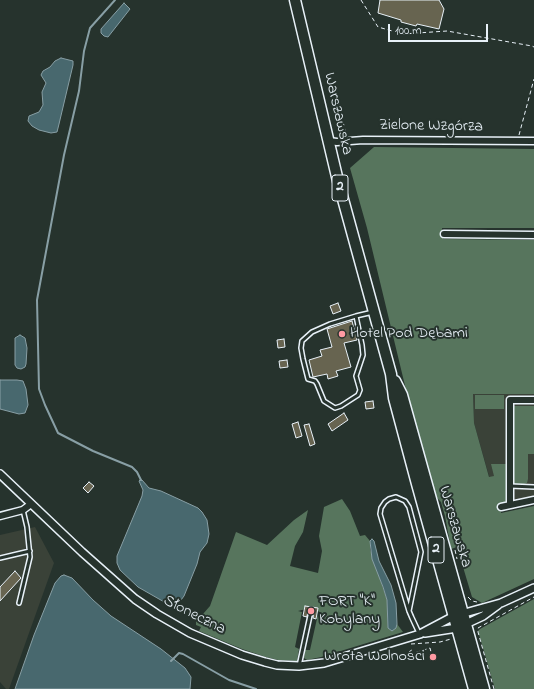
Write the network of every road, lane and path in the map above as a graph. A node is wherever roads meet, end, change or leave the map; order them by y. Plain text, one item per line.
1 (295, 0) edge
2 (361, 0) edge
3 (534, 47) edge
4 (534, 79) edge
5 (337, 94) dead end
6 (348, 141) junction
7 (517, 141) junction
8 (534, 141) edge
9 (328, 142) junction
10 (444, 234) dead end
11 (534, 235) edge
12 (375, 312) junction
13 (356, 316) junction
14 (534, 400) edge
15 (0, 474) edge
16 (510, 486) junction
17 (534, 487) edge
18 (534, 500) edge
19 (31, 504) junction
20 (510, 505) junction
21 (501, 507) dead end
22 (23, 510) junction
23 (0, 516) edge
24 (30, 551) junction
25 (0, 558) edge
26 (534, 588) edge
27 (534, 596) edge
28 (19, 603) dead end
29 (502, 603) junction
30 (311, 611) dead end
31 (409, 611) junction
32 (458, 615) junction
33 (462, 626) junction
34 (420, 634) junction
35 (453, 639) dead end
36 (412, 644) dead end
37 (431, 652) dead end
38 (396, 659) dead end
39 (299, 666) junction
40 (474, 689) edge
41 (484, 689) edge
42 (494, 689) edge

1 - 9 highway, Warszawska / 2
2 - 3 path
4 - 7 path
5 - 6 path
6 - 7 street, Zielone Wzgórza
6 - 9 street, Zielone Wzgórza
7 - 8 street, Zielone Wzgórza
9 - 12 highway, Warszawska / 2
10 - 11 street
12 - 13 lane
12 - 32 highway, Warszawska / 2
13 - 13 lane
14 - 16 street
15 - 19 street, Słoneczna
16 - 17 lane
16 - 20 street
18 - 20 street
19 - 22 street
19 - 39 street, Słoneczna
20 - 21 street
22 - 23 street
22 - 24 lane
24 - 25 lane
24 - 28 lane
26 - 29 street
27 - 42 path
29 - 32 street, Słoneczna
29 - 33 street, Słoneczna
30 - 39 lane
31 - 31 lane
31 - 34 lane
32 - 33 highway, Warszawska / 2
32 - 34 street, Słoneczna
33 - 34 street, Słoneczna
33 - 40 highway, Warszawska / 2
33 - 41 highway, Warszawska / 2
34 - 39 street, Słoneczna
35 - 36 path
37 - 38 path

